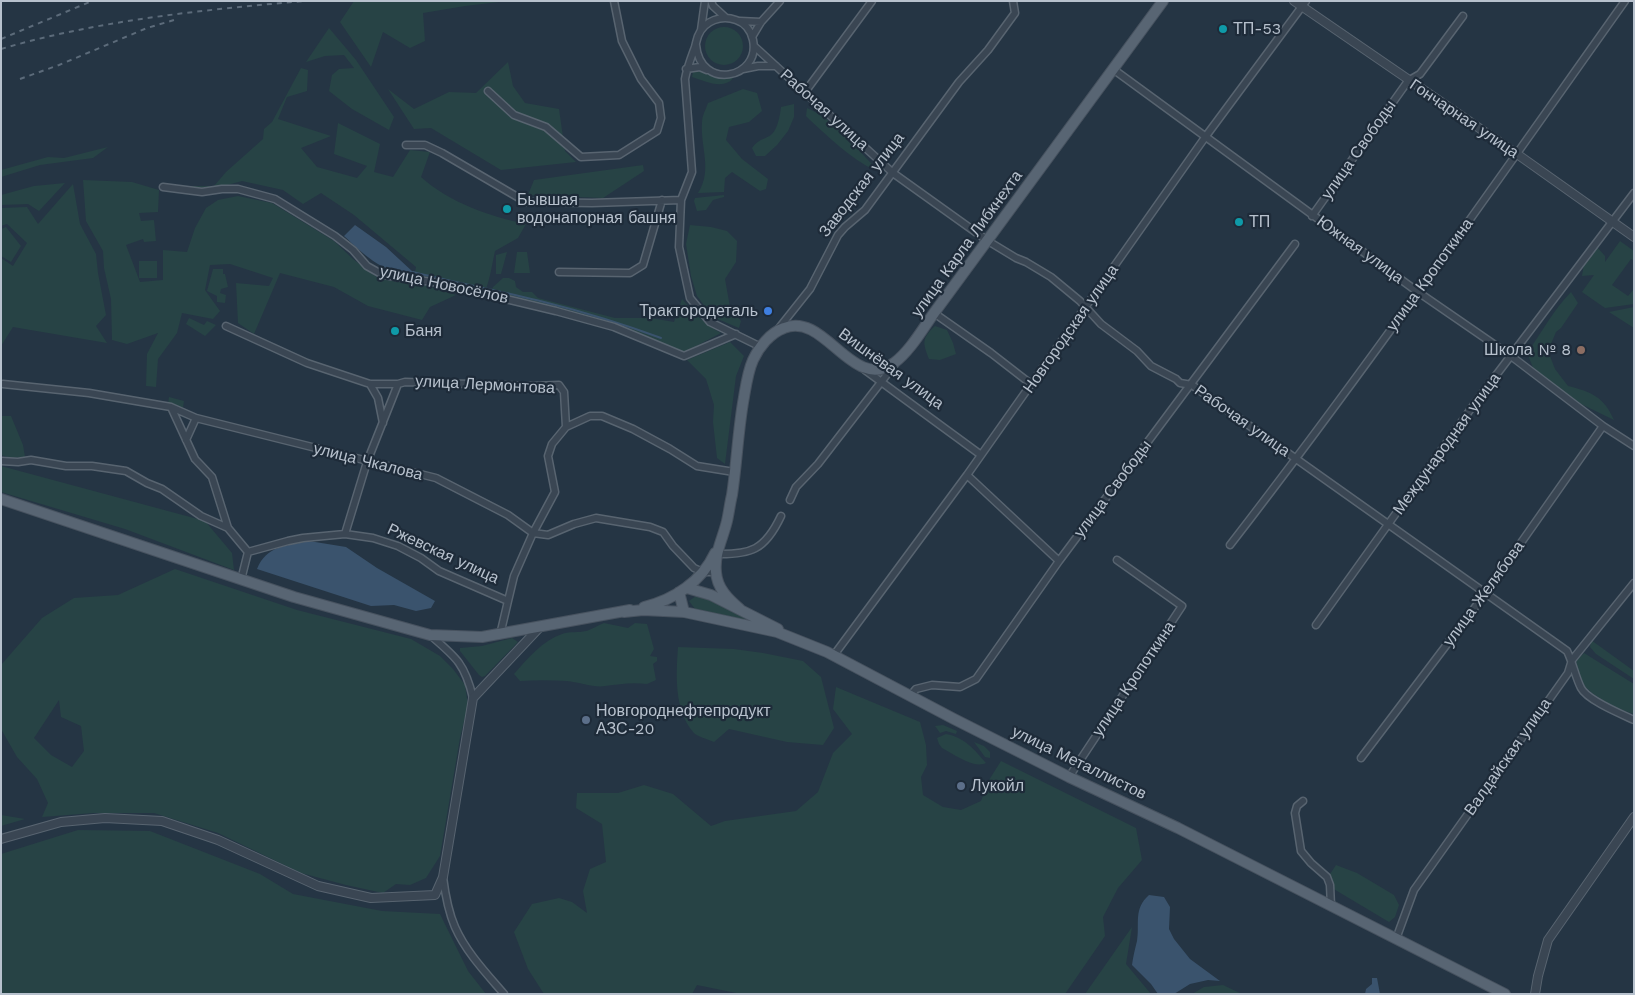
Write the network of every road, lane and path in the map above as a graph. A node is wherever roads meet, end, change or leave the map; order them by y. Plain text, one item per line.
1 (614, 1) edge
2 (705, 1) edge
3 (711, 1) edge
4 (780, 1) edge
5 (872, 1) edge
6 (1013, 1) edge
7 (1163, 1) edge
8 (1294, 1) edge
9 (1625, 1) edge
10 (1304, 4) edge
11 (1463, 16) dead end
12 (725, 18) junction
13 (738, 20) junction
14 (761, 22) junction
15 (701, 30) junction
16 (752, 37) junction
17 (696, 45) junction
18 (754, 46) junction
19 (776, 66) junction
20 (686, 68) junction
21 (743, 69) junction
22 (1113, 69) junction
23 (707, 70) junction
24 (1408, 81) junction
25 (488, 91) dead end
26 (805, 92) junction
27 (1206, 136) junction
28 (406, 145) dead end
29 (1516, 154) junction
30 (893, 173) junction
31 (163, 187) dead end
32 (1634, 193) edge
33 (662, 200) junction
34 (681, 200) junction
35 (1312, 216) junction
36 (1613, 222) junction
37 (1634, 237) edge
38 (988, 241) junction
39 (1295, 244) dead end
40 (559, 272) dead end
41 (1418, 292) junction
42 (1086, 307) junction
43 (934, 313) junction
44 (226, 326) dead end
45 (777, 331) junction
46 (736, 334) junction
47 (761, 347) junction
48 (1512, 356) junction
49 (899, 359) junction
50 (863, 368) junction
51 (882, 381) junction
52 (3, 384) dead end
53 (370, 384) junction
54 (398, 384) junction
55 (1031, 384) junction
56 (1192, 384) junction
57 (171, 407) junction
58 (196, 418) junction
59 (383, 424) junction
60 (1603, 426) junction
61 (566, 427) junction
62 (186, 440) junction
63 (1634, 446) edge
64 (982, 454) junction
65 (1297, 459) junction
66 (1, 461) edge
67 (367, 462) junction
68 (734, 472) junction
69 (967, 475) junction
70 (1, 498) edge
71 (790, 500) dead end
72 (782, 516) dead end
73 (1388, 524) junction
74 (228, 528) junction
75 (533, 533) junction
76 (345, 534) junction
77 (1230, 545) dead end
78 (248, 552) junction
79 (716, 554) junction
80 (1117, 560) dead end
81 (1059, 561) junction
82 (703, 572) junction
83 (716, 572) junction
84 (241, 580) junction
85 (1634, 583) edge
86 (683, 590) junction
87 (1485, 594) junction
88 (508, 601) junction
89 (740, 609) junction
90 (624, 612) junction
91 (684, 612) junction
92 (1316, 624) dead end
93 (539, 628) junction
94 (430, 634) junction
95 (500, 635) junction
96 (797, 639) junction
97 (834, 655) junction
98 (1572, 660) junction
99 (911, 695) junction
100 (473, 698) junction
101 (1634, 720) edge
102 (1361, 758) dead end
103 (1069, 777) junction
104 (1302, 801) dead end
105 (1634, 817) edge
106 (1, 839) edge
107 (443, 877) junction
108 (435, 895) junction
109 (446, 896) junction
110 (1331, 906) junction
111 (1396, 939) junction
112 (504, 994) edge
113 (1504, 994) edge
114 (1535, 994) edge

1 - 25 street
2 - 15 street
3 - 12 street
4 - 14 street
5 - 26 street
6 - 30 street, Заводская улица
7 - 22 main road, улица Карла Либкнехта
8 - 10 street, Гончарная улица
9 - 29 street, улица Кропоткина
10 - 24 street, Гончарная улица
10 - 27 street, Новгородская улица
11 - 24 street, улица Свободы
12 - 13 street
12 - 15 street
13 - 14 street
13 - 16 street
14 - 16 street
15 - 17 street
16 - 18 street
17 - 20 street
17 - 23 street
18 - 19 street, Рабочая улица
18 - 21 street
19 - 21 street
19 - 26 street, Рабочая улица
20 - 23 street
20 - 34 street
21 - 23 street
22 - 27 street, Южная улица
22 - 38 main road, улица Карла Либкнехта
24 - 29 street, Гончарная улица
24 - 35 street, улица Свободы
26 - 30 street, Рабочая улица
27 - 35 street, Южная улица
27 - 42 street, Новгородская улица
28 - 33 street
29 - 36 street, Гончарная улица
29 - 41 street, улица Кропоткина
30 - 38 street, Рабочая улица
30 - 45 street, Заводская улица
31 - 46 street, улица Новосёлов
32 - 36 street, Международная улица
33 - 34 street
33 - 40 street
34 - 46 street
35 - 41 street, Южная улица
36 - 37 street, Гончарная улица
36 - 48 street, Международная улица
38 - 42 street, Рабочая улица
38 - 43 main road, улица Карла Либкнехта
39 - 56 street, улица Свободы
41 - 48 street, Южная улица
41 - 65 street, улица Кропоткина
42 - 55 street, Новгородская улица
42 - 56 street, Рабочая улица
43 - 49 main road, улица Карла Либкнехта
43 - 55 street
44 - 53 street, улица Лермонтова
45 - 47 main road, Заводская улица
45 - 50 main road, Вишнёвая улица
46 - 47 street
47 - 68 main road, Заводская улица
48 - 60 street, Южная улица
48 - 73 street, Международная улица
49 - 50 main road
49 - 51 street, улица Карла Либкнехта
50 - 51 street, Вишнёвая улица
51 - 64 street, Вишнёвая улица
51 - 71 street, улица Карла Либкнехта
52 - 57 street, улица Чкалова
53 - 54 street, улица Лермонтова
53 - 59 street
54 - 59 street
54 - 61 street, улица Лермонтова
55 - 64 street, Новгородская улица
56 - 65 street, Рабочая улица
56 - 81 street, улица Свободы
57 - 58 street, улица Чкалова
57 - 62 street
58 - 62 street
58 - 67 street, улица Чкалова
59 - 67 street
60 - 63 street, Южная улица
60 - 87 street, улица Желябова
61 - 68 street
61 - 75 street
62 - 74 street
64 - 69 street, Новгородская улица
65 - 73 street, Рабочая улица
65 - 77 street, улица Кропоткина
66 - 74 street
67 - 75 street, улица Чкалова
67 - 76 street
68 - 79 main road, Заводская улица
69 - 81 street
69 - 97 street, Новгородская улица
70 - 84 main road
72 - 79 street
73 - 87 street, Рабочая улица
73 - 92 street, Международная улица
74 - 78 street
75 - 82 street
75 - 88 street
76 - 78 street, Ржевская улица
76 - 88 street, Ржевская улица
78 - 84 street
79 - 82 main road
79 - 83 main road
80 - 103 street, улица Кропоткина
81 - 99 street, улица Свободы
82 - 83 street
82 - 86 main road
83 - 89 main road
84 - 94 main road
85 - 98 street, Валдайская улица
86 - 89 main road
86 - 90 main road
86 - 91 main road
87 - 98 street, Рабочая улица
87 - 102 street, улица Желябова
88 - 95 street, Ржевская улица
89 - 96 main road
90 - 91 main road, улица Металлистов
90 - 93 main road
91 - 96 main road, улица Металлистов
93 - 95 main road
93 - 100 street
94 - 95 main road
94 - 100 street
96 - 97 main road, улица Металлистов
97 - 99 main road, улица Металлистов
98 - 101 street, Рабочая улица
98 - 111 street, Валдайская улица
99 - 103 main road, улица Металлистов
100 - 107 street
103 - 110 main road, улица Металлистов
104 - 110 street
105 - 114 street
106 - 108 street
107 - 108 street
107 - 109 street
108 - 109 street
109 - 112 street
110 - 111 main road, улица Металлистов
111 - 113 main road, улица Металлистов

